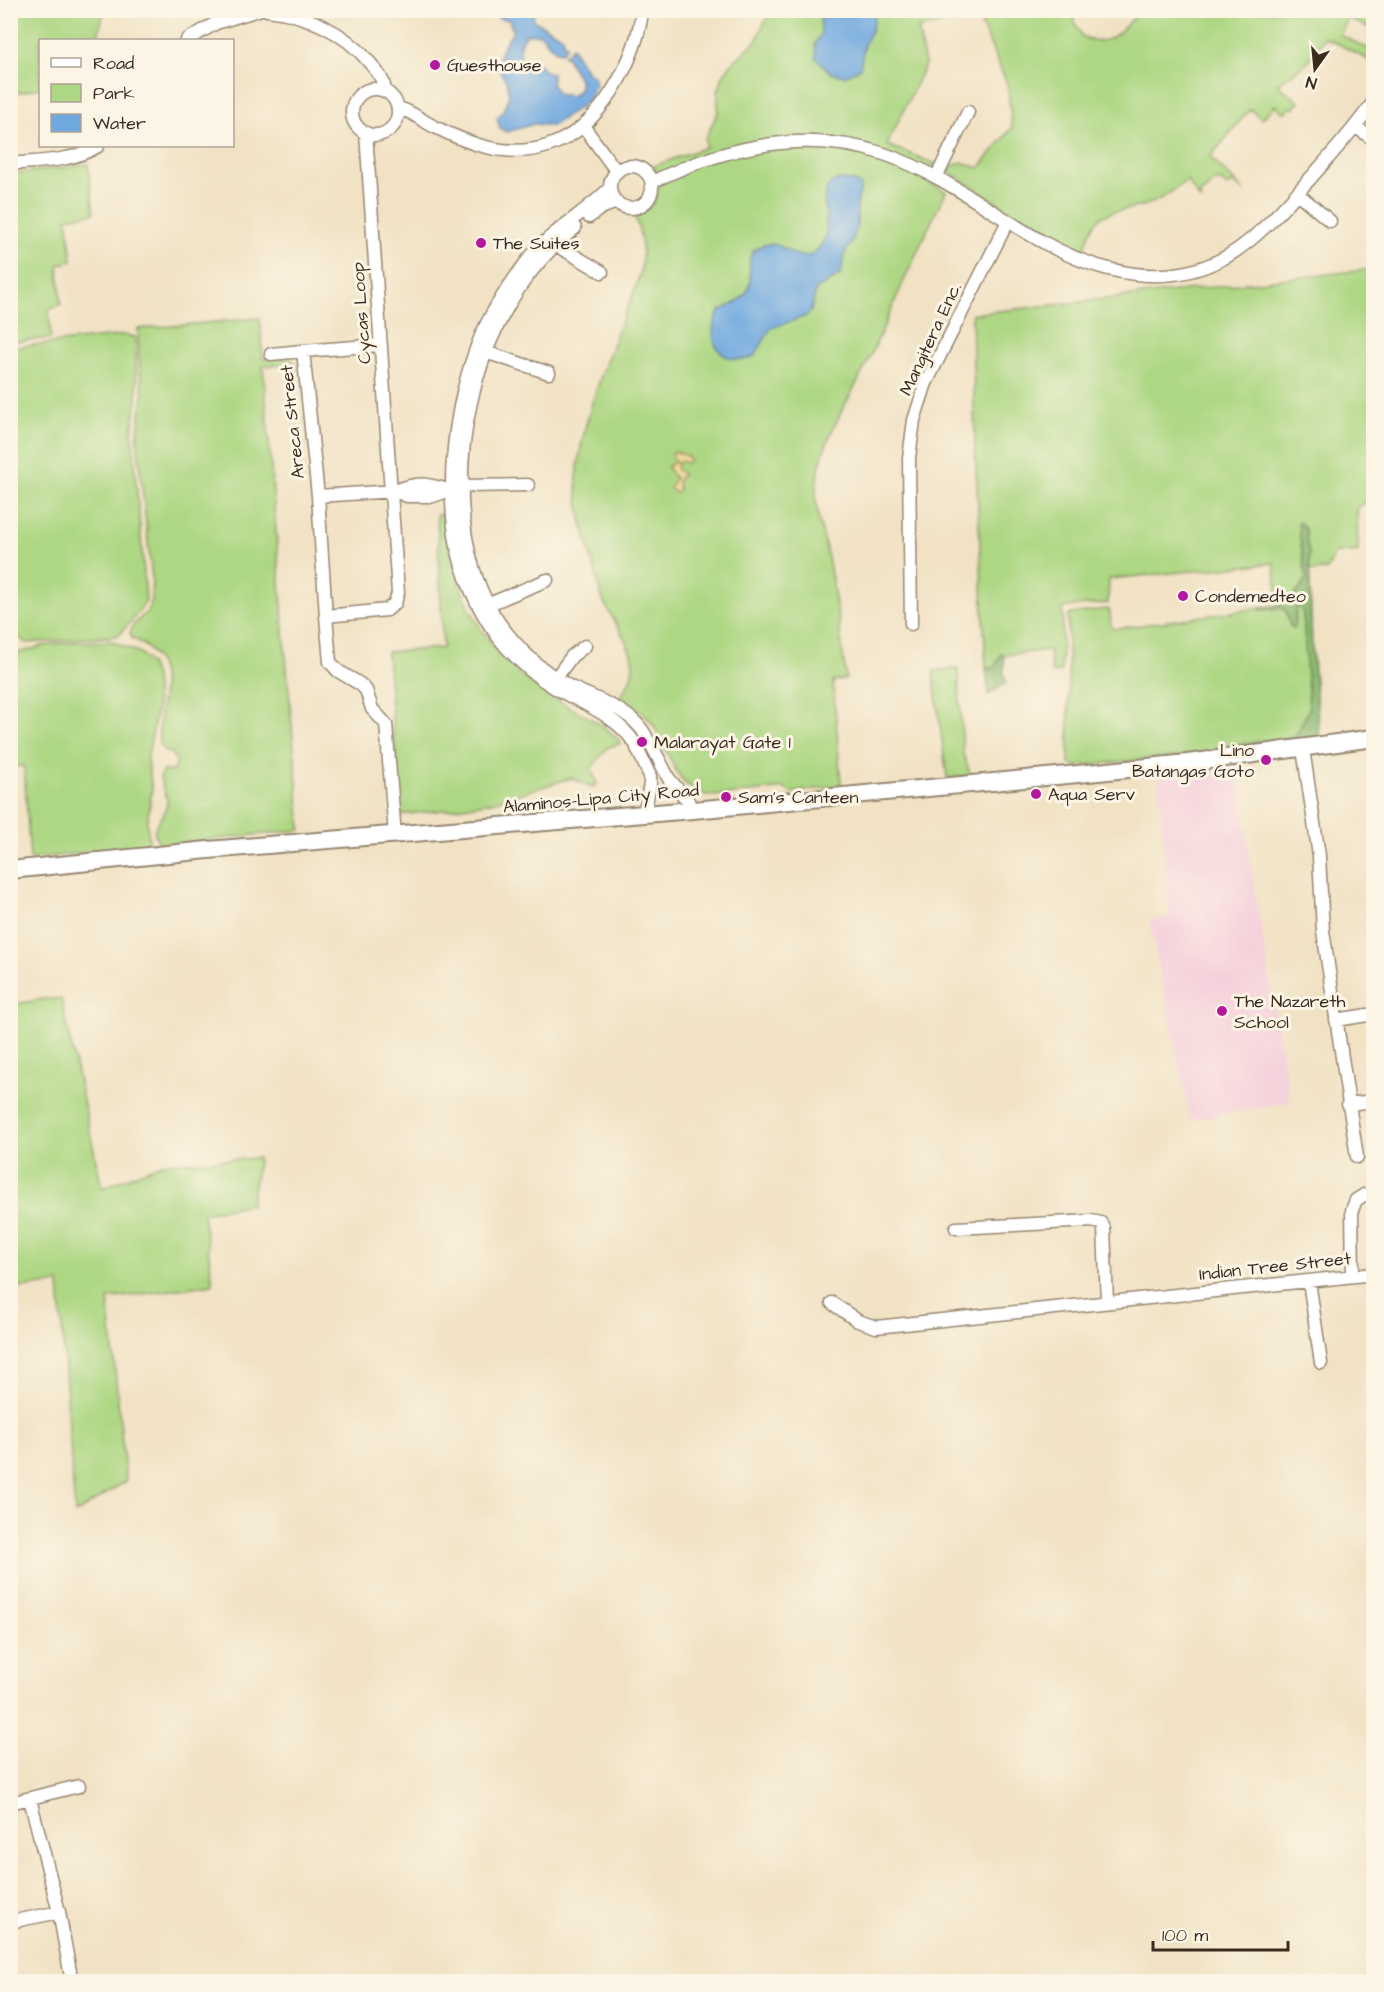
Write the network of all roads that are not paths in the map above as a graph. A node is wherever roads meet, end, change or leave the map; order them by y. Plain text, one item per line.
1 (258, 10) edge
2 (267, 10) edge
3 (642, 10) edge
4 (189, 39) edge
5 (385, 91) junction
6 (1374, 101) edge
7 (398, 108) junction
8 (968, 112) dead end
9 (584, 127) junction
10 (1356, 127) junction
11 (366, 133) junction
12 (1374, 140) edge
13 (96, 147) edge
14 (10, 164) edge
15 (617, 172) junction
16 (937, 176) junction
17 (652, 182) junction
18 (610, 188) junction
19 (1297, 193) junction
20 (616, 202) junction
21 (1008, 221) junction
22 (1330, 221) dead end
23 (551, 242) junction
24 (602, 272) dead end
25 (381, 345) junction
26 (303, 351) junction
27 (481, 351) junction
28 (271, 354) dead end
29 (549, 373) dead end
30 (528, 485) dead end
31 (454, 489) junction
32 (393, 491) junction
33 (318, 496) junction
34 (547, 580) dead end
35 (484, 606) junction
36 (326, 616) junction
37 (911, 624) dead end
38 (585, 646) dead end
39 (553, 681) junction
40 (1374, 738) edge
41 (650, 743) junction
42 (638, 749) junction
43 (1303, 749) junction
44 (693, 810) junction
45 (644, 814) junction
46 (394, 835) junction
47 (10, 870) edge
48 (1374, 1014) edge
49 (1336, 1020) junction
50 (1374, 1101) edge
51 (1348, 1104) junction
52 (1357, 1157) dead end
53 (1374, 1194) edge
54 (956, 1228) dead end
55 (1374, 1274) edge
56 (1353, 1276) junction
57 (1309, 1281) junction
58 (1107, 1302) junction
59 (832, 1303) dead end
60 (1321, 1363) dead end
61 (79, 1786) dead end
62 (30, 1799) junction
63 (10, 1803) edge
64 (59, 1912) junction
65 (10, 1922) edge
66 (72, 1982) edge

1 - 4 street
2 - 5 street
3 - 9 street
5 - 7 street
5 - 11 street, Cycas Loop
6 - 10 street
7 - 9 street
7 - 11 street
8 - 16 street
9 - 15 street
10 - 12 street
10 - 19 street
11 - 25 street, Cycas Loop
13 - 14 street
15 - 17 street
15 - 18 street
16 - 17 street
16 - 21 street
17 - 20 street
18 - 20 street
18 - 23 street
19 - 21 street
19 - 22 street
20 - 23 street
21 - 37 street, Mangitera Enc.
23 - 24 street
23 - 27 street
25 - 26 street, Areca Street
25 - 32 street, Cycas Loop
26 - 28 street
26 - 33 street, Areca Street
27 - 29 street
27 - 31 street
30 - 31 street
31 - 32 street
31 - 35 street
32 - 33 street, Areca Street
32 - 36 street, Cycas Loop
33 - 36 street, Areca Street
34 - 35 street
35 - 39 street
36 - 46 street, Areca Street
38 - 39 street
39 - 41 street
39 - 42 street
40 - 43 main road, Alaminos-Lipa City Road
41 - 42 street
41 - 44 street
42 - 45 street
43 - 44 main road, Alaminos-Lipa City Road
43 - 49 street
44 - 45 main road, Alaminos-Lipa City Road
45 - 46 main road, Alaminos-Lipa City Road
46 - 47 main road, Alaminos-Lipa City Road
48 - 49 street
49 - 51 street
50 - 51 street
51 - 52 street
53 - 56 street
54 - 58 street
55 - 56 street, Indian Tree Street
56 - 57 street, Indian Tree Street
57 - 58 street, Indian Tree Street
57 - 60 street
58 - 59 street, Indian Tree Street
61 - 62 street
62 - 63 street
62 - 64 street
64 - 65 street
64 - 66 street

